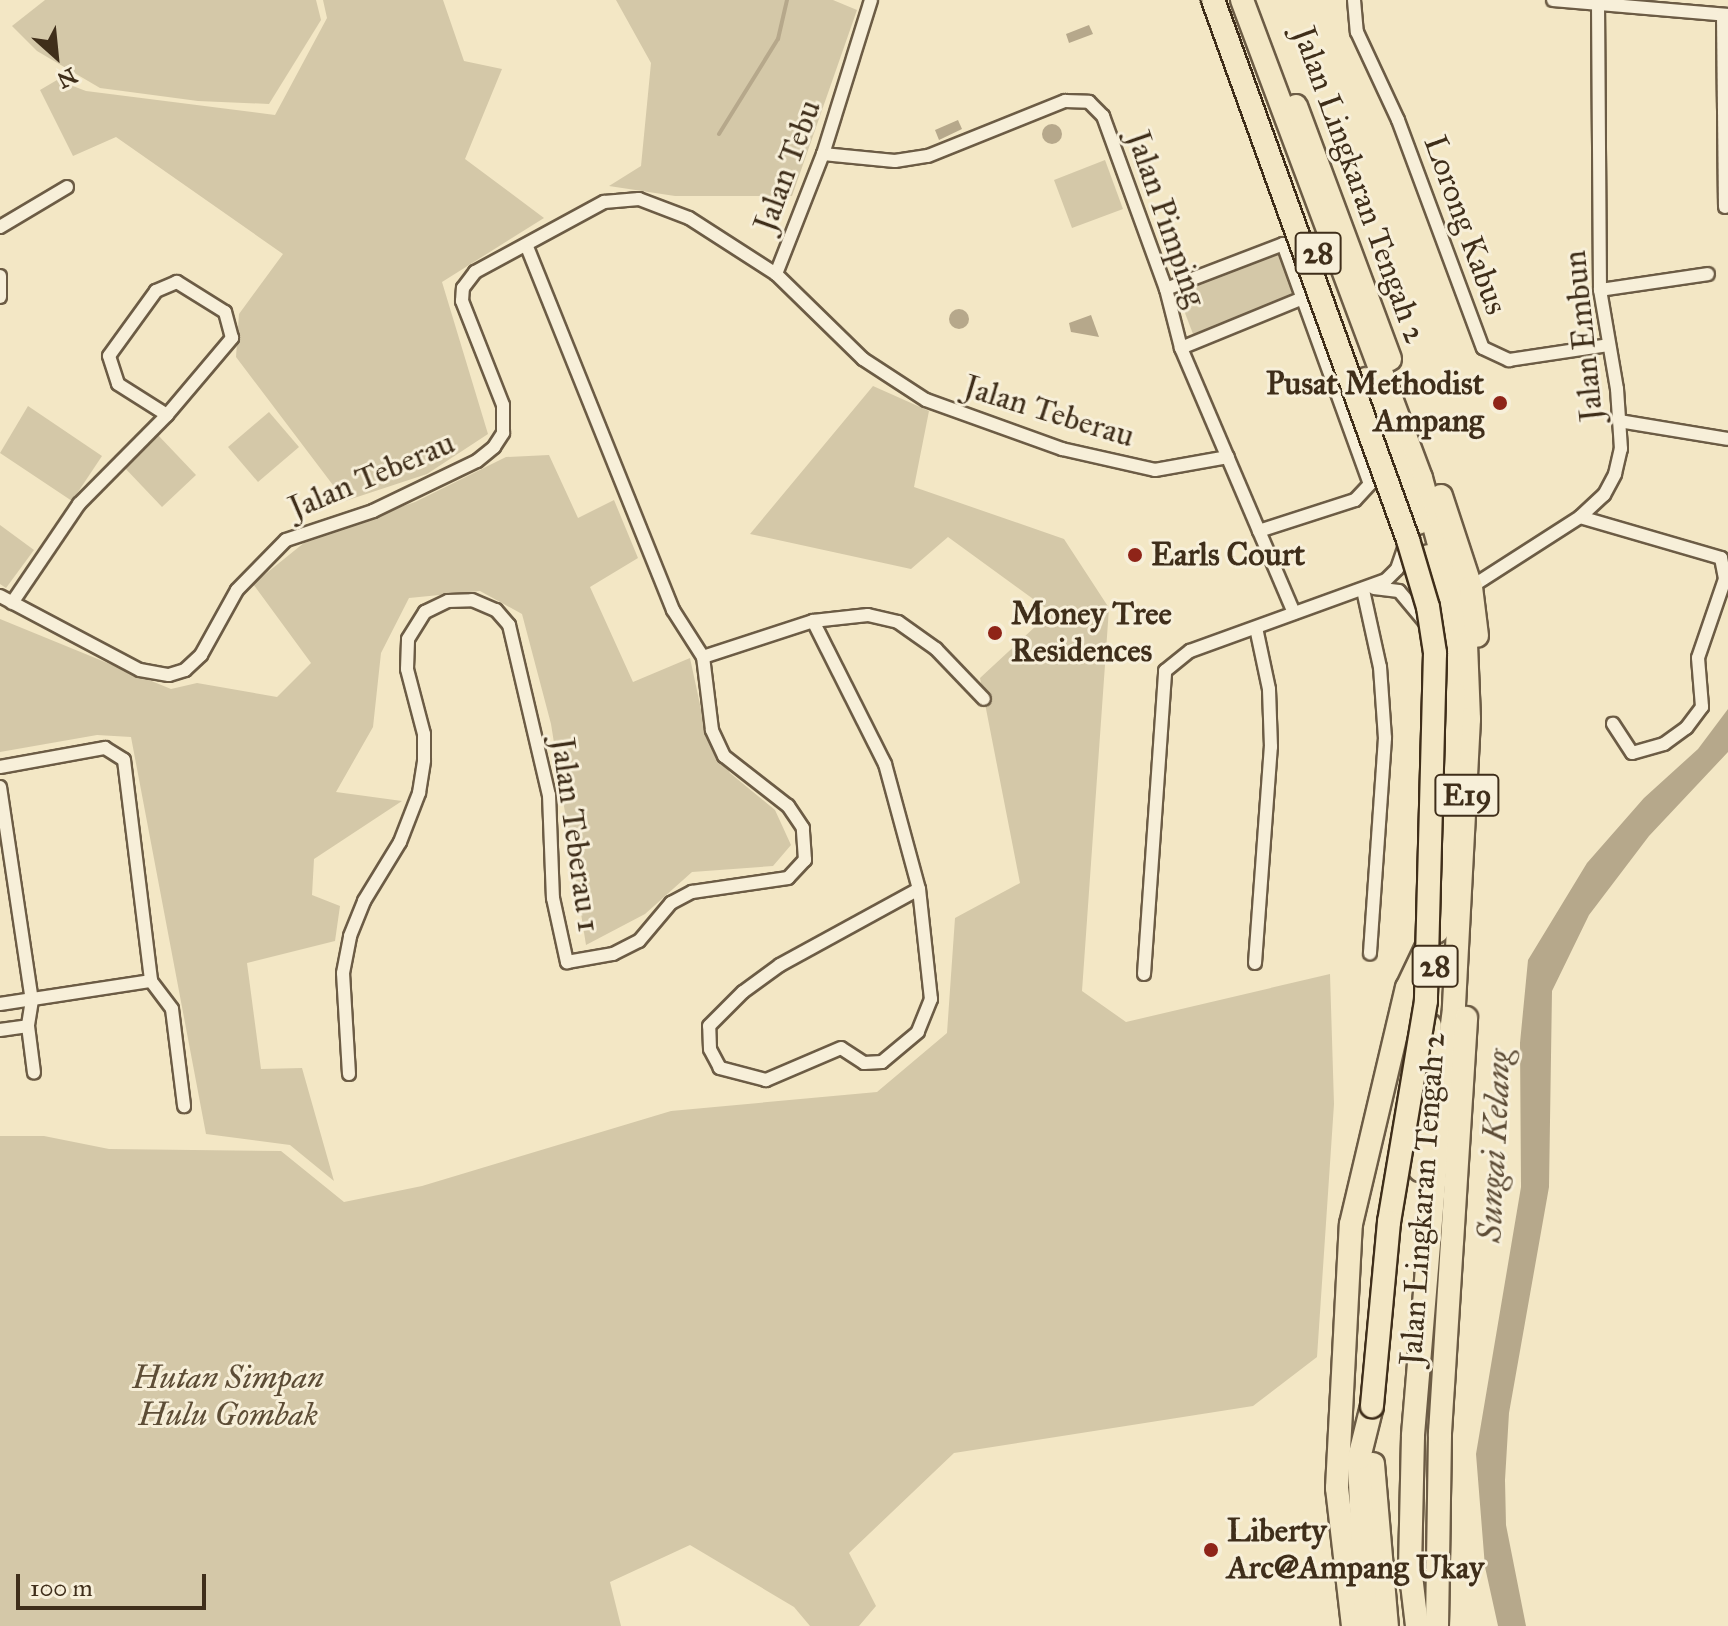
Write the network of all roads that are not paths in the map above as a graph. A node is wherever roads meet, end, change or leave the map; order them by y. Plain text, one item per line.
1 (871, 0) edge
2 (1213, 0) edge
3 (1229, 0) edge
4 (1242, 0) edge
5 (1256, 0) edge
6 (1354, 0) edge
7 (1553, 0) edge
8 (1598, 6) junction
9 (1660, 6) edge
10 (1726, 15) edge
11 (823, 154) junction
12 (67, 187) dead end
13 (1725, 207) dead end
14 (0, 227) edge
15 (526, 245) junction
16 (776, 274) junction
17 (1708, 274) dead end
18 (0, 276) edge
19 (1166, 289) junction
20 (1600, 290) junction
21 (0, 297) edge
22 (1303, 298) junction
23 (832, 328) joint
24 (1609, 345) junction
25 (1181, 348) junction
26 (167, 415) junction
27 (1619, 421) junction
28 (1728, 439) edge
29 (1228, 457) junction
30 (1413, 503) junction
31 (1580, 517) junction
32 (1259, 531) junction
33 (1471, 587) junction
34 (1363, 590) junction
35 (6, 600) edge
36 (1294, 613) junction
37 (813, 621) junction
38 (1256, 628) junction
39 (703, 657) junction
40 (1452, 664) junction
41 (984, 699) dead end
42 (1613, 724) dead end
43 (0, 767) edge
44 (0, 787) edge
45 (919, 889) junction
46 (1438, 921) junction
47 (1370, 953) dead end
48 (1255, 963) dead end
49 (1144, 974) dead end
50 (151, 981) junction
51 (32, 1000) junction
52 (0, 1004) edge
53 (28, 1026) junction
54 (0, 1030) edge
55 (34, 1073) dead end
56 (349, 1074) dead end
57 (184, 1106) dead end
58 (1372, 1406) junction
59 (1353, 1626) edge
60 (1366, 1626) edge
61 (1387, 1626) edge
62 (1402, 1626) edge
63 (1417, 1626) edge
64 (1437, 1626) edge

1 - 11 street, Jalan Tebu
2 - 58 highway, E19, bridge
3 - 30 highway, Jalan Lingkaran Tengah 2 / 28
4 - 63 highway, E19
5 - 33 highway, Jalan Lingkaran Tengah 2 / 28
6 - 24 street, Lorong Kabus
7 - 8 street
8 - 9 street
8 - 20 street, Jalan Embun
9 - 10 street
10 - 13 street
11 - 16 street, Jalan Tebu
11 - 19 street, Jalan Pimping
12 - 14 street
15 - 16 street, Jalan Teberau
15 - 35 street, Jalan Teberau
15 - 39 street, Jalan Teberau 1
16 - 23 street, Jalan Tebu
17 - 20 street
18 - 21 street
19 - 22 street
19 - 25 street, Jalan Pimping
20 - 24 street, Jalan Embun
22 - 25 street
22 - 32 street
23 - 29 street, Jalan Teberau
24 - 27 street, Jalan Embun
25 - 29 street, Jalan Pimping
26 - 26 street
26 - 35 street
27 - 28 street
27 - 31 street, Jalan Embun
29 - 32 street, Jalan Pimping
30 - 34 street
30 - 40 highway, Jalan Lingkaran Tengah 2 / 28
31 - 33 street, Jalan Embun
31 - 42 street
32 - 36 street, Jalan Pimping
33 - 64 highway, Jalan Lingkaran Tengah 2 / 28
34 - 36 street
34 - 40 street
34 - 47 street
36 - 38 street
37 - 39 street
37 - 41 street
37 - 45 street
38 - 48 street
38 - 49 street
39 - 56 street, Jalan Teberau 1
40 - 46 highway, Jalan Lingkaran Tengah 2 / 28
43 - 50 street
44 - 51 street
45 - 45 street
46 - 59 highway
46 - 62 highway, Jalan Lingkaran Tengah 2 / 28
50 - 51 street
50 - 57 street
51 - 52 street
51 - 53 street
53 - 54 street
53 - 55 street
58 - 60 highway
58 - 61 highway

